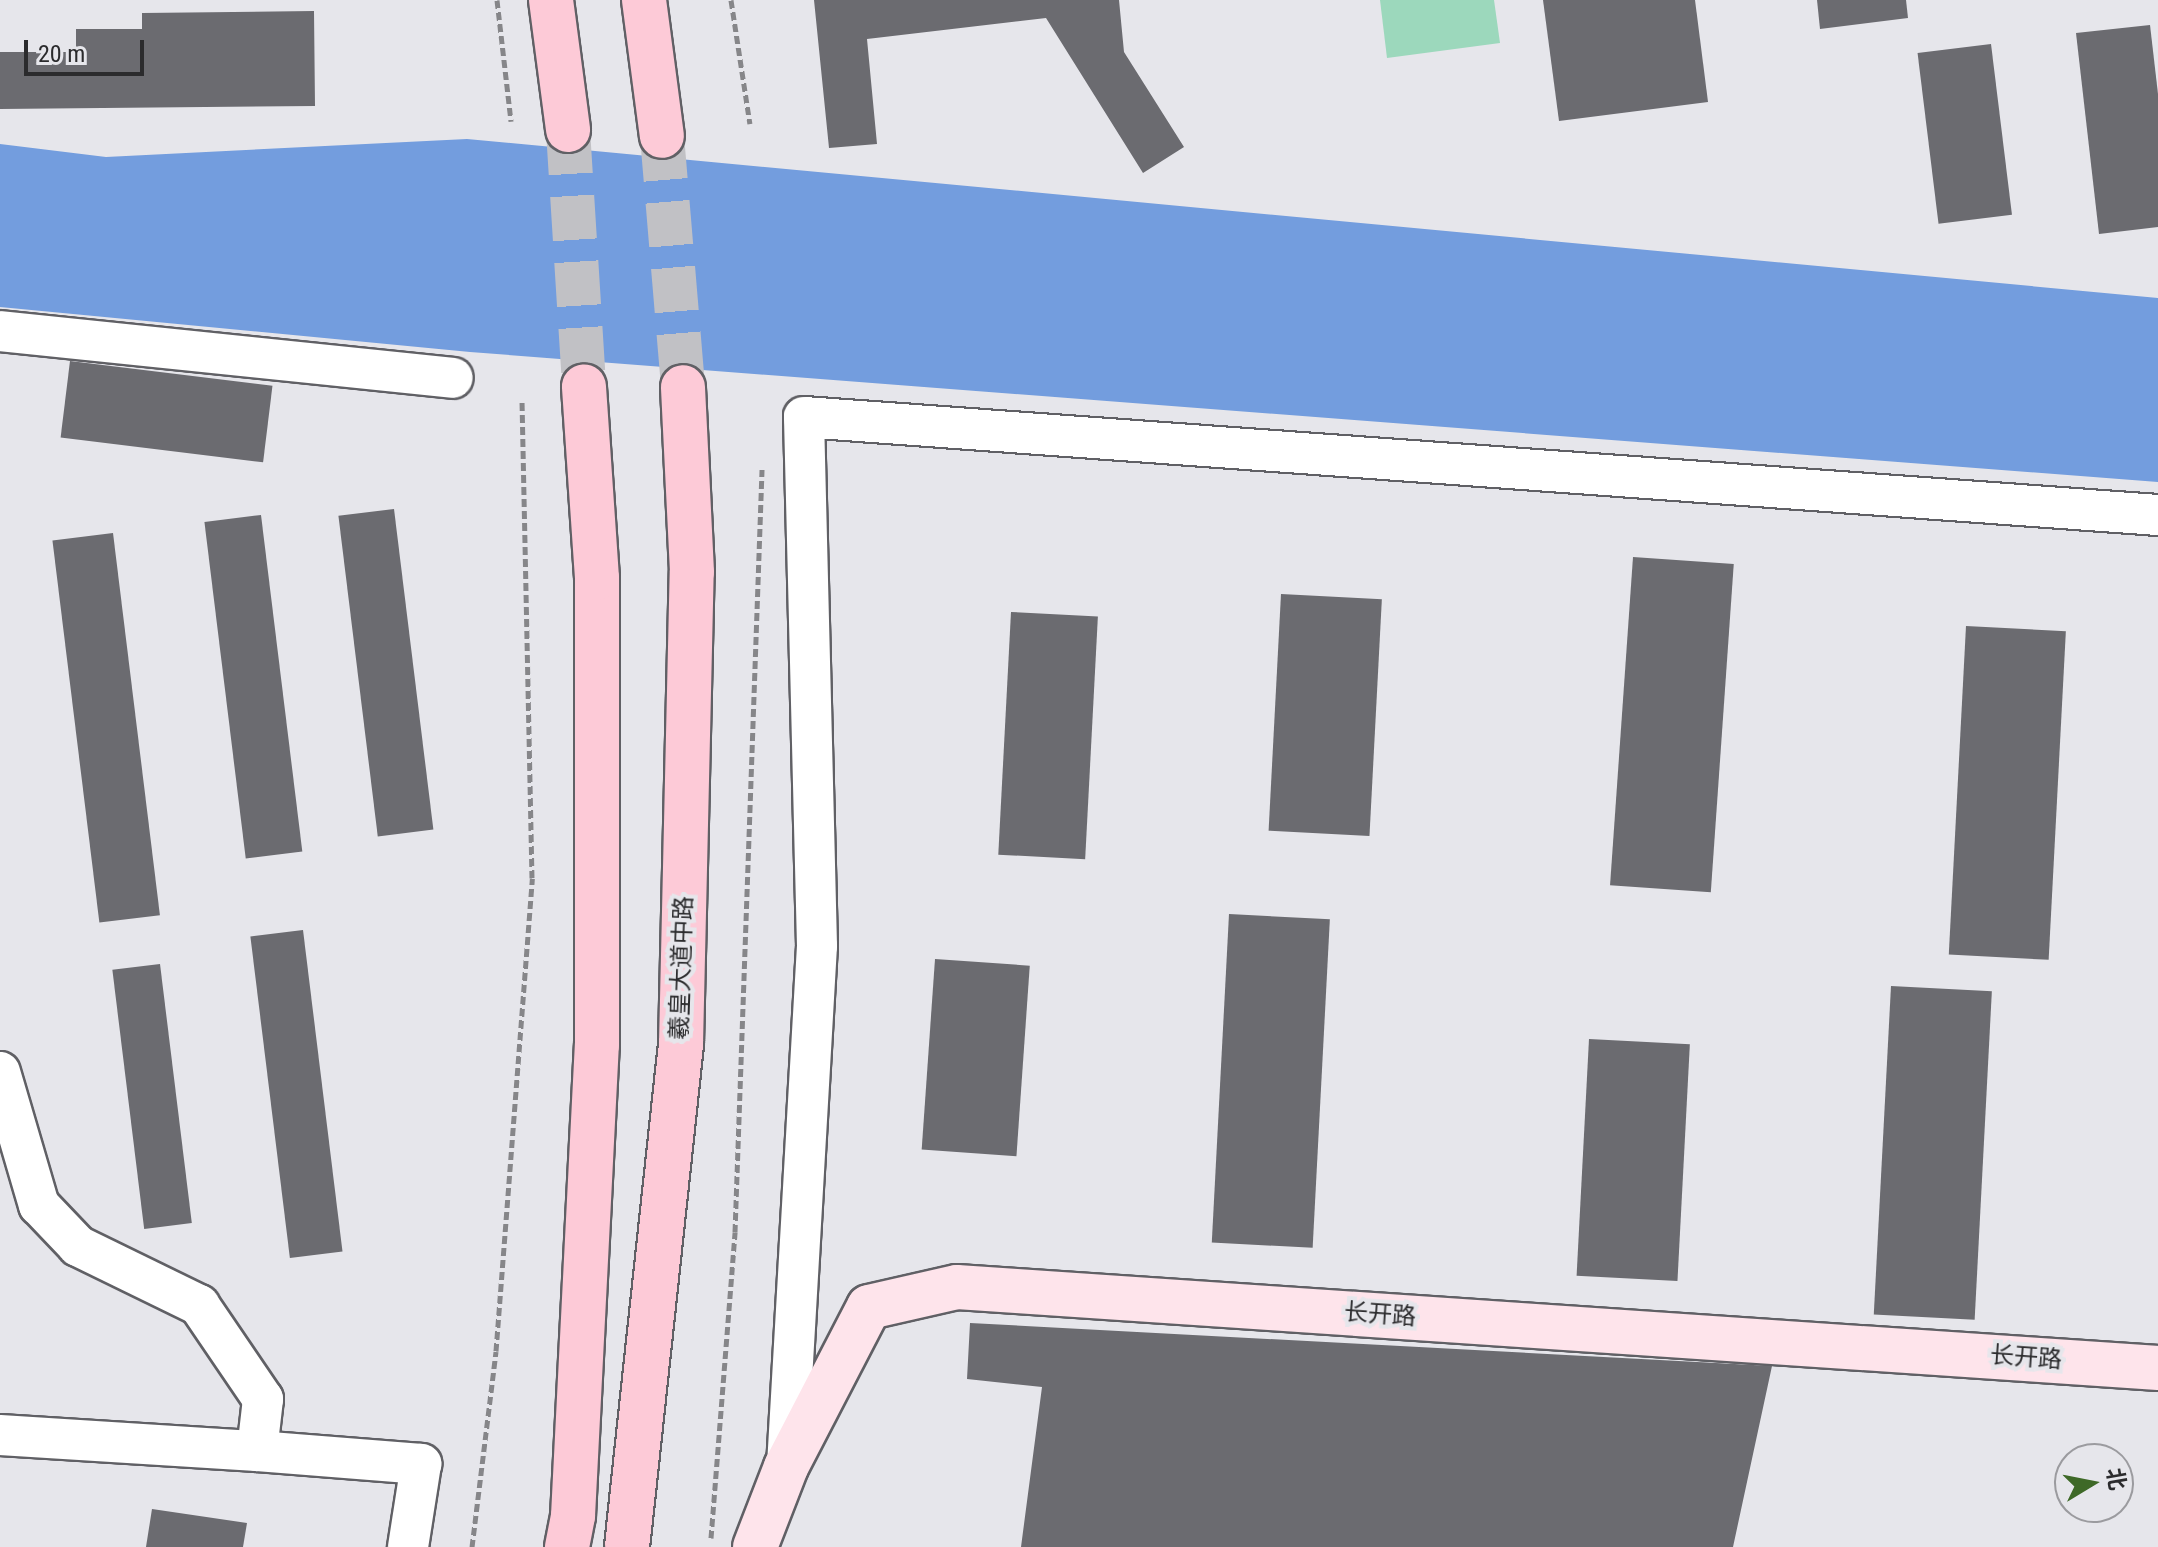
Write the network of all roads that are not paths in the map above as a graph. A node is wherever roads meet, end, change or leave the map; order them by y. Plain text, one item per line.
1 (551, 0) edge
2 (644, 0) edge
3 (568, 130) tunnel mouth
4 (662, 136) tunnel mouth
5 (0, 331) edge
6 (453, 378) dead end
7 (584, 386) tunnel mouth
8 (683, 387) tunnel mouth
9 (2158, 515) edge
10 (0, 1072) edge
11 (2158, 1368) edge
12 (0, 1435) edge
13 (257, 1451) junction
14 (786, 1467) junction
15 (408, 1547) edge
16 (567, 1547) edge
17 (627, 1547) edge
18 (755, 1547) edge

1 - 3 main road
2 - 4 main road
5 - 6 street
7 - 16 main road
8 - 17 main road, 羲皇大道中路
9 - 14 street
10 - 13 street
11 - 14 street, 长开路
12 - 13 street
13 - 15 street
14 - 18 street, 长开路

